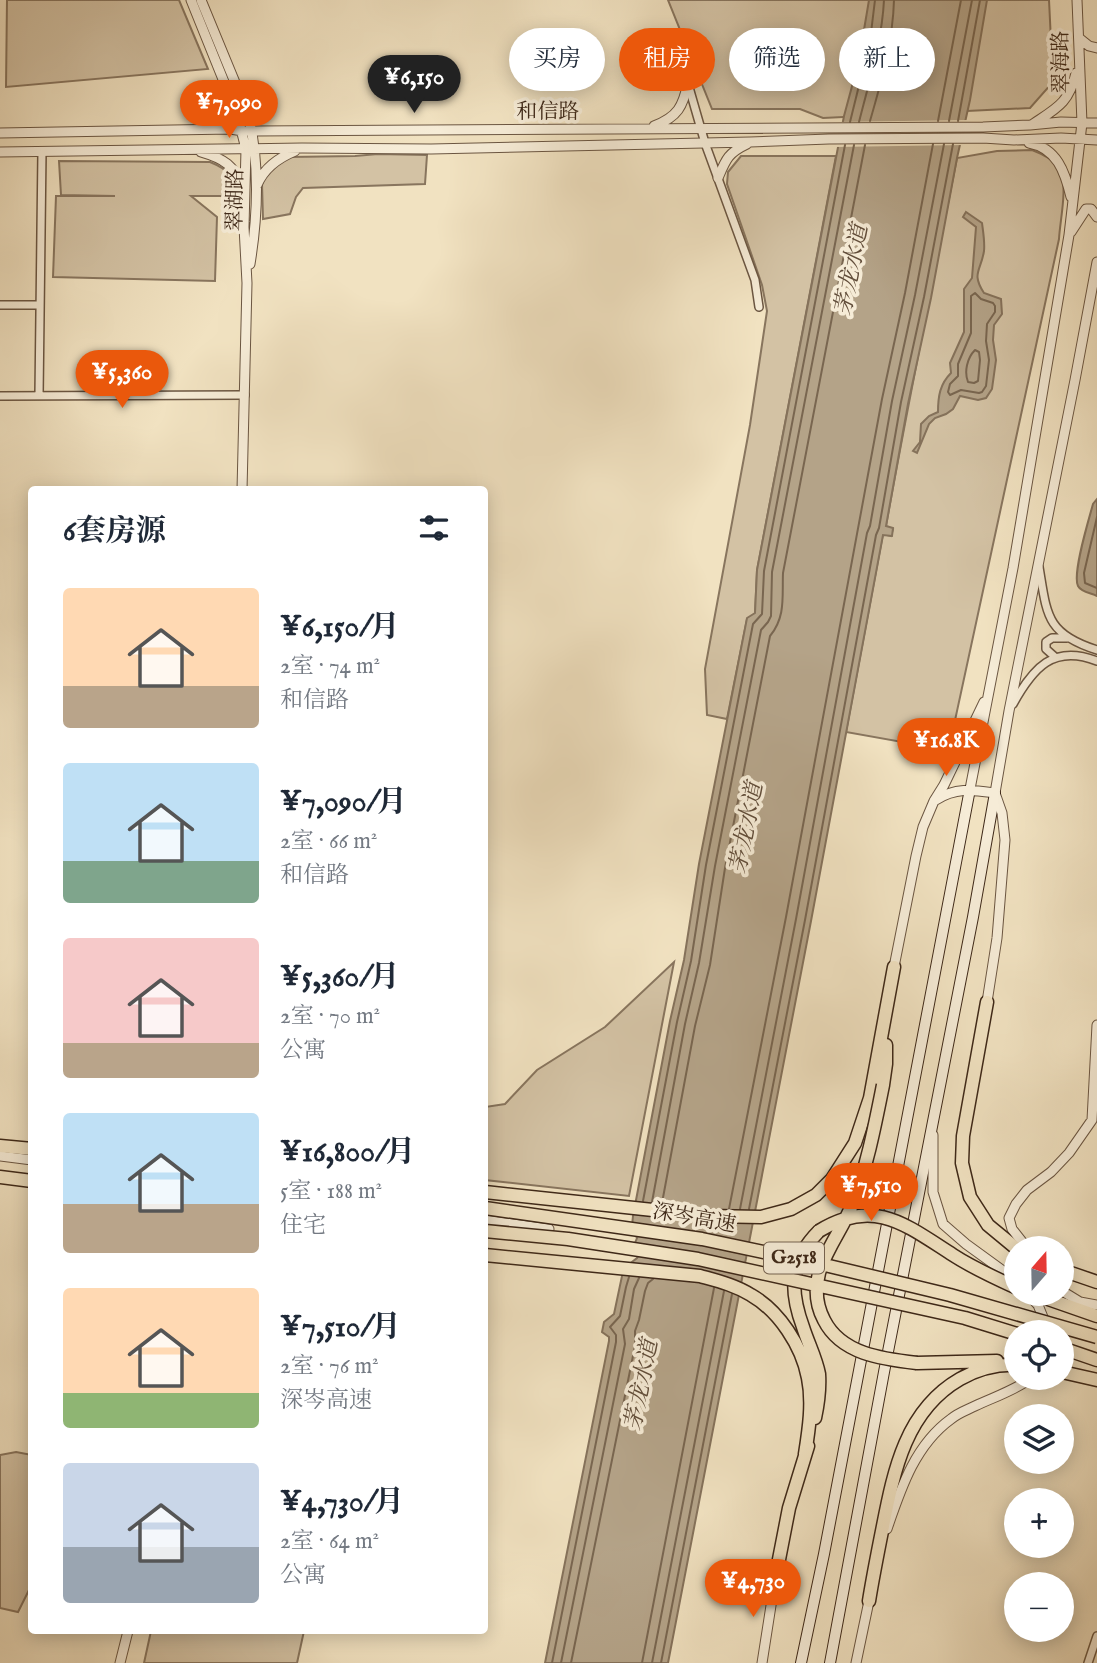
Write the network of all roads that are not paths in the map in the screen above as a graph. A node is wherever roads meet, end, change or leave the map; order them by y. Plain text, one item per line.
1 (191, 0) edge
2 (201, 0) edge
3 (1077, 0) edge
4 (1079, 38) junction
5 (1097, 48) edge
6 (1079, 57) junction
7 (686, 91) edge
8 (690, 91) edge
9 (1082, 123) junction
10 (1097, 123) edge
11 (1030, 125) junction
12 (647, 128) junction
13 (700, 128) junction
14 (247, 131) junction
15 (0, 133) edge
16 (1014, 140) junction
17 (1080, 140) junction
18 (1097, 140) edge
19 (750, 142) junction
20 (705, 143) junction
21 (302, 148) junction
22 (250, 149) junction
23 (192, 150) junction
24 (42, 151) junction
25 (0, 152) edge
26 (718, 178) junction
27 (251, 191) junction
28 (1073, 205) junction
29 (1097, 217) edge
30 (1069, 235) junction
31 (1097, 262) edge
32 (0, 305) edge
33 (40, 305) junction
34 (759, 307) dead end
35 (245, 395) junction
36 (0, 396) edge
37 (39, 396) junction
38 (242, 486) edge
39 (1038, 565) junction
40 (1067, 638) junction
41 (1097, 650) edge
42 (1055, 657) junction
43 (1097, 661) edge
44 (990, 691) junction
45 (1009, 711) junction
46 (970, 789) junction
47 (995, 793) junction
48 (934, 801) junction
49 (894, 967) joint
50 (987, 1002) joint
51 (885, 1016) junction
52 (1097, 1025) edge
53 (934, 1116) junction
54 (0, 1146) edge
55 (28, 1149) edge
56 (0, 1156) edge
57 (28, 1160) edge
58 (0, 1176) edge
59 (28, 1180) edge
60 (488, 1192) edge
61 (488, 1208) edge
62 (488, 1220) edge
63 (497, 1222) junction
64 (549, 1228) dead end
65 (488, 1233) edge
66 (488, 1234) edge
67 (1018, 1236) edge
68 (1004, 1239) edge
69 (488, 1255) edge
70 (1004, 1272) edge
71 (1074, 1274) edge
72 (1004, 1282) edge
73 (1097, 1282) edge
74 (1074, 1298) edge
75 (1097, 1305) edge
76 (1067, 1306) edge
77 (1097, 1316) edge
78 (1004, 1330) edge
79 (1097, 1337) edge
80 (1074, 1352) edge
81 (1097, 1360) edge
82 (1004, 1362) edge
83 (1004, 1364) edge
84 (1074, 1375) edge
85 (1097, 1380) edge
86 (1011, 1390) edge
87 (813, 1406) junction
88 (876, 1560) junction
89 (775, 1580) joint
90 (869, 1601) joint
91 (127, 1634) edge
92 (1097, 1636) edge
93 (120, 1663) edge
94 (762, 1663) edge
95 (801, 1663) edge
96 (830, 1663) edge
97 (856, 1663) edge
98 (1088, 1663) edge

1 - 14 street, 翠湖路
2 - 14 street, 翠湖路
3 - 4 street, 翠海路
4 - 5 street
4 - 6 street, 翠海路
6 - 9 street, 翠海路
6 - 11 street
7 - 12 street
8 - 13 street
9 - 10 street, 和信路
9 - 11 street, 和信路
9 - 17 street, 翠海路
11 - 13 street, 和信路
12 - 13 street, 和信路
12 - 14 street, 和信路
13 - 20 street
14 - 15 street, 和信路
14 - 22 street, 翠湖路
16 - 17 street, 和信路
16 - 19 street, 和信路
16 - 28 street
17 - 18 street, 和信路
17 - 28 street, 翠海路
19 - 20 street, 和信路
19 - 26 street
20 - 21 street, 和信路
20 - 26 street
21 - 22 street, 和信路
21 - 27 street
22 - 23 street, 和信路
22 - 27 street, 翠湖路
23 - 24 street, 和信路
23 - 27 street
24 - 25 street, 和信路
24 - 33 street
26 - 34 street
27 - 35 street, 翠湖路
28 - 30 street, 翠海路
29 - 30 street
30 - 44 street, 翠海路
31 - 39 street
32 - 33 street
33 - 37 street
35 - 37 street
35 - 38 street, 翠湖路
36 - 37 street
39 - 40 street
39 - 45 street
40 - 41 street
40 - 42 street
42 - 43 street
42 - 45 street
44 - 46 street
44 - 48 street
45 - 47 street
46 - 47 street
46 - 48 street
46 - 95 main road
47 - 50 street
47 - 53 main road
48 - 49 street
49 - 51 highway
50 - 68 highway
51 - 60 highway
51 - 82 highway, bridge
52 - 67 street
53 - 70 street
53 - 96 main road
54 - 55 highway
56 - 57 street
58 - 59 highway
61 - 79 highway, 深岑高速 / G2518, bridge
62 - 63 street
63 - 64 street
63 - 66 street
65 - 78 highway, 深岑高速 / G2518, bridge
69 - 87 highway
71 - 73 highway
72 - 87 highway, bridge
74 - 75 street
76 - 77 highway
80 - 81 highway
83 - 88 highway
84 - 85 highway
86 - 88 street
87 - 89 highway
88 - 90 highway
89 - 94 street
90 - 97 street
91 - 93 street
92 - 98 street

